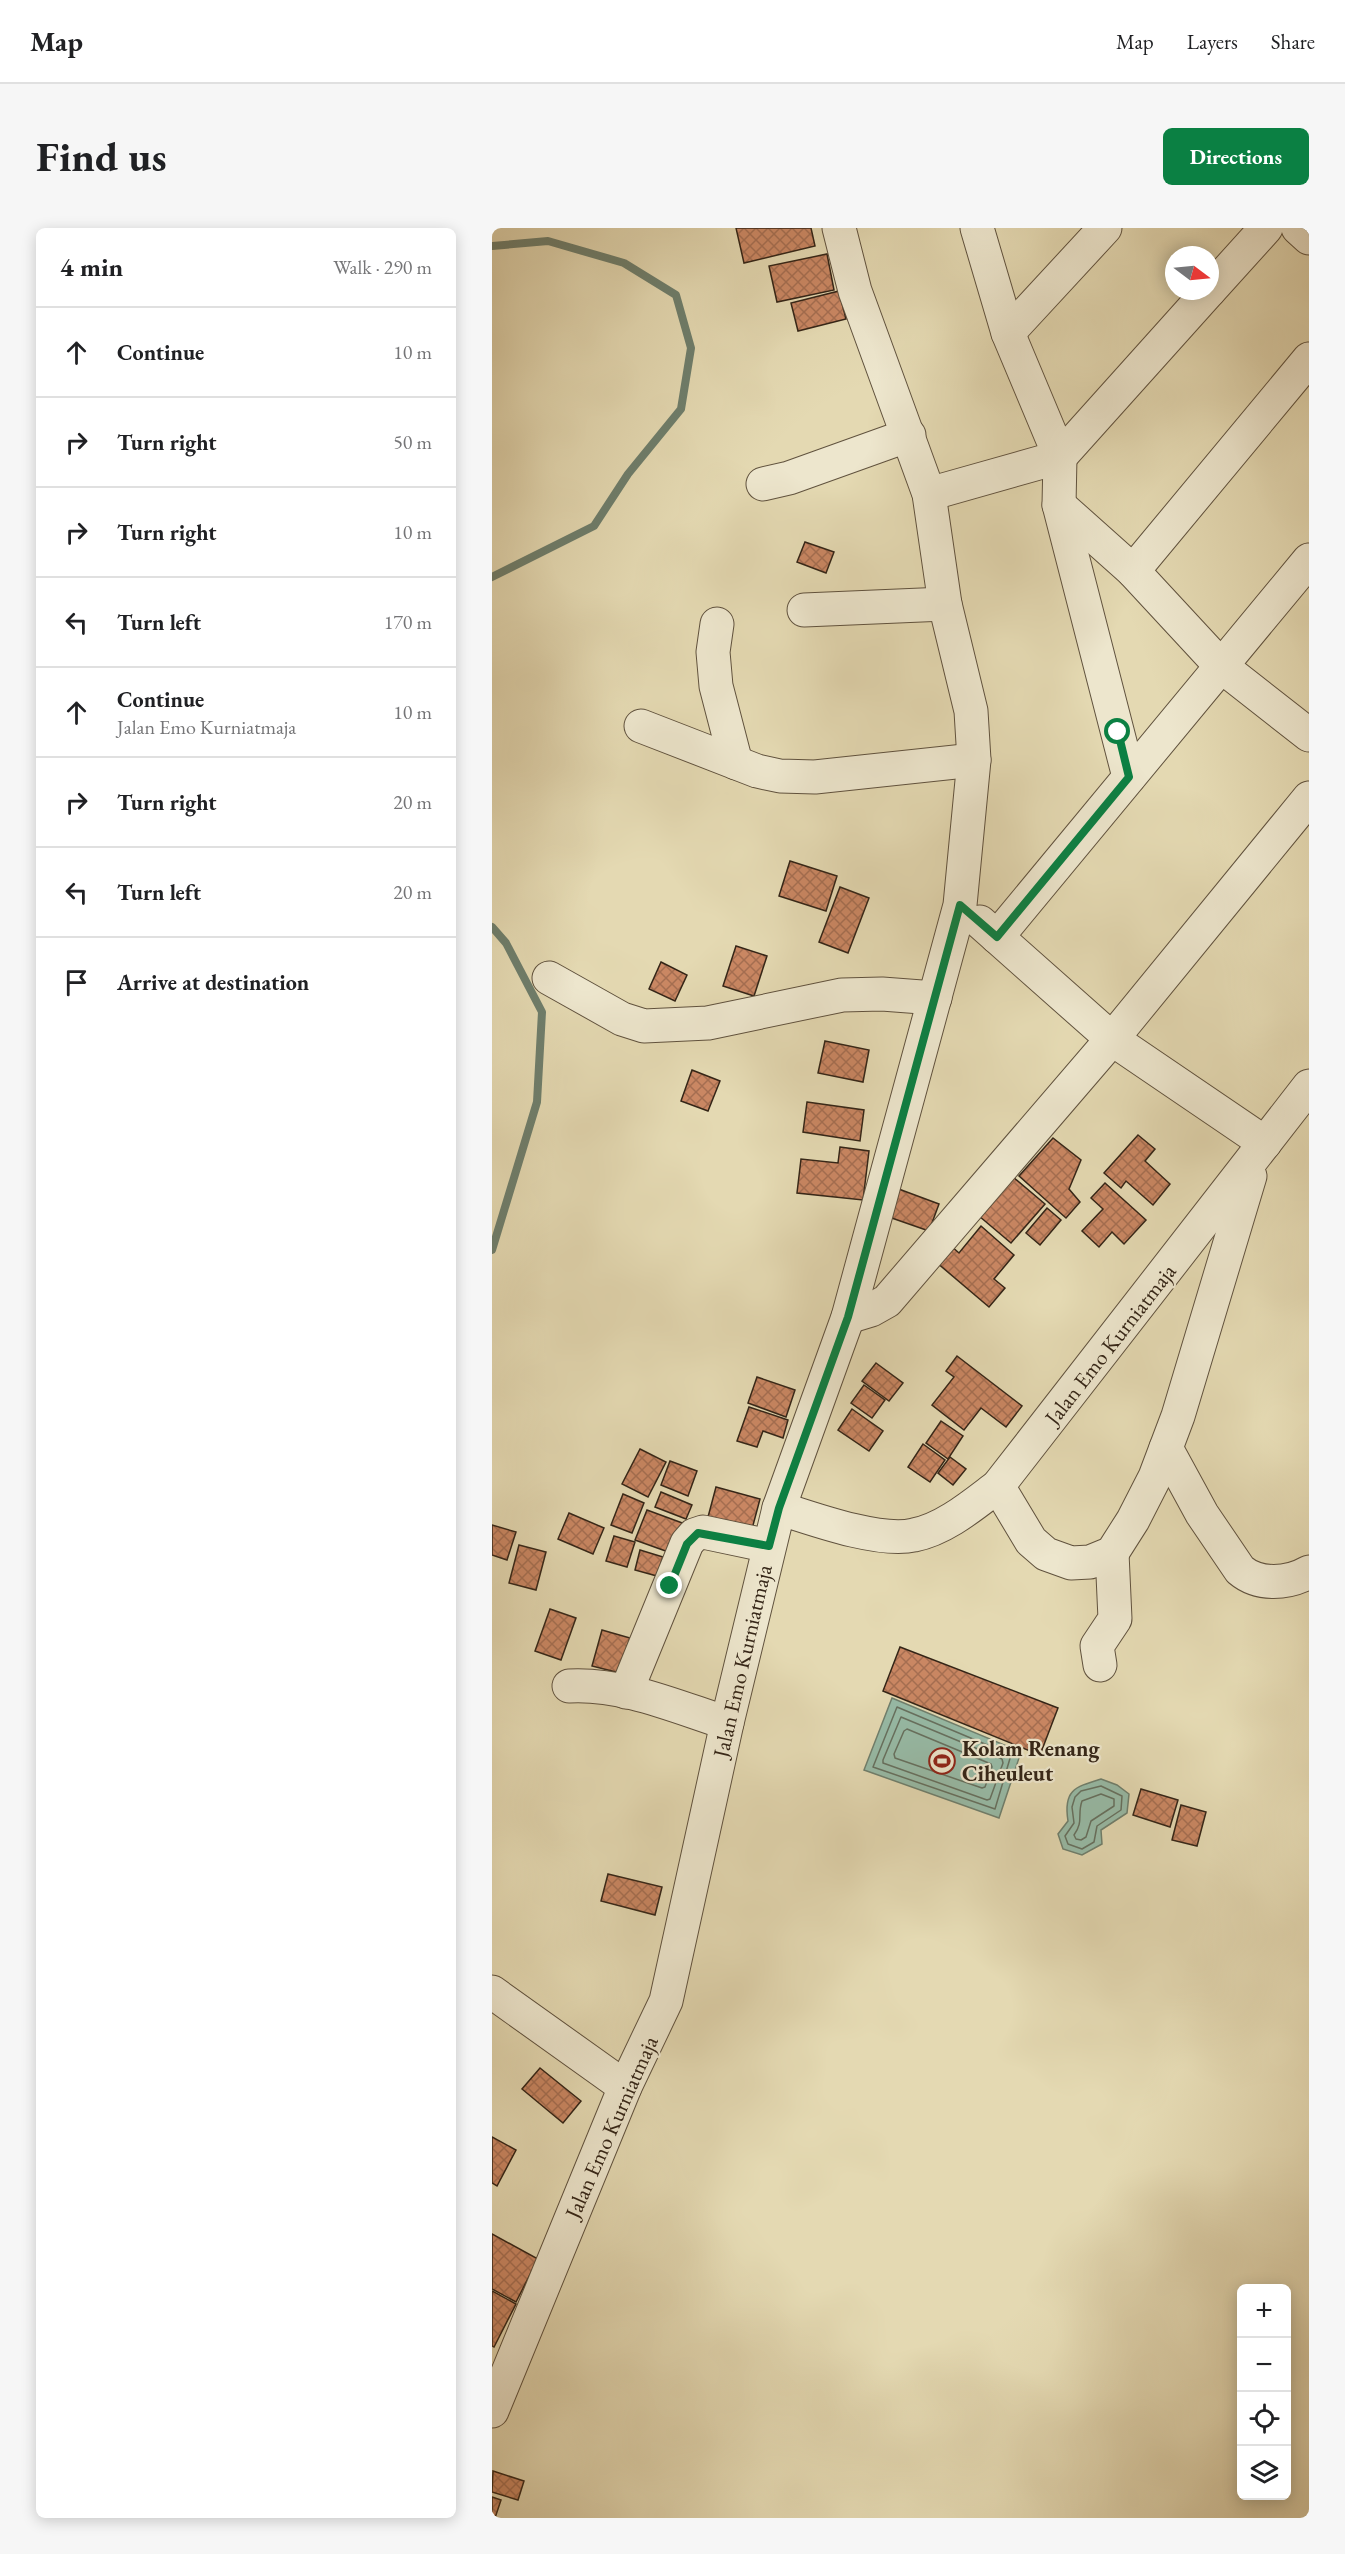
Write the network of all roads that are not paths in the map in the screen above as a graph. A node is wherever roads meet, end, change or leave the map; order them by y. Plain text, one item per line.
1 (839, 228) edge
2 (977, 228) edge
3 (1105, 228) edge
4 (1266, 228) edge
5 (1298, 228) edge
6 (1309, 238) edge
7 (1219, 281) edge
8 (1202, 300) edge
9 (1008, 333) junction
10 (1309, 359) edge
11 (909, 435) junction
12 (1060, 457) junction
13 (763, 484) dead end
14 (929, 494) junction
15 (1059, 505) junction
16 (1309, 560) edge
17 (1133, 571) junction
18 (945, 604) junction
19 (804, 610) dead end
20 (717, 624) dead end
21 (1221, 666) junction
22 (642, 726) dead end
23 (1309, 735) edge
24 (974, 760) junction
25 (736, 763) junction
26 (1129, 777) junction
27 (1309, 798) edge
28 (960, 905) junction
29 (997, 937) junction
30 (549, 978) dead end
31 (935, 998) junction
32 (1112, 1039) junction
33 (1309, 1086) edge
34 (1260, 1150) junction
35 (848, 1317) junction
36 (1166, 1448) junction
37 (998, 1486) junction
38 (779, 1508) junction
39 (769, 1546) junction
40 (1112, 1553) junction
41 (1309, 1572) edge
42 (1100, 1665) dead end
43 (569, 1686) dead end
44 (626, 1692) junction
45 (727, 1723) junction
46 (492, 1992) edge
47 (625, 2087) junction
48 (492, 2411) edge

1 - 11 street
2 - 9 street
3 - 9 street
4 - 7 street
5 - 6 street
8 - 12 street
9 - 12 street
10 - 17 street
11 - 13 street
11 - 14 street
12 - 14 street
12 - 15 street
14 - 18 street
15 - 17 street
15 - 26 street
16 - 21 street
17 - 21 street
18 - 19 street
18 - 24 street
20 - 25 street
21 - 23 street
21 - 26 street
22 - 25 street
24 - 25 street
24 - 28 street
26 - 29 street
27 - 32 street
28 - 29 street
28 - 31 street
29 - 32 street
30 - 31 street
31 - 35 street
32 - 34 street
32 - 35 street
33 - 34 street, Jalan Emo Kurniatmaja
34 - 36 street
34 - 37 street, Jalan Emo Kurniatmaja
35 - 38 street
36 - 40 street
36 - 41 street
37 - 38 street, Jalan Emo Kurniatmaja
37 - 40 street
38 - 39 street, Jalan Emo Kurniatmaja
39 - 44 street
39 - 45 street, Jalan Emo Kurniatmaja
40 - 42 street
43 - 44 street
44 - 45 street
45 - 47 street, Jalan Emo Kurniatmaja
46 - 47 street
47 - 48 street, Jalan Emo Kurniatmaja

